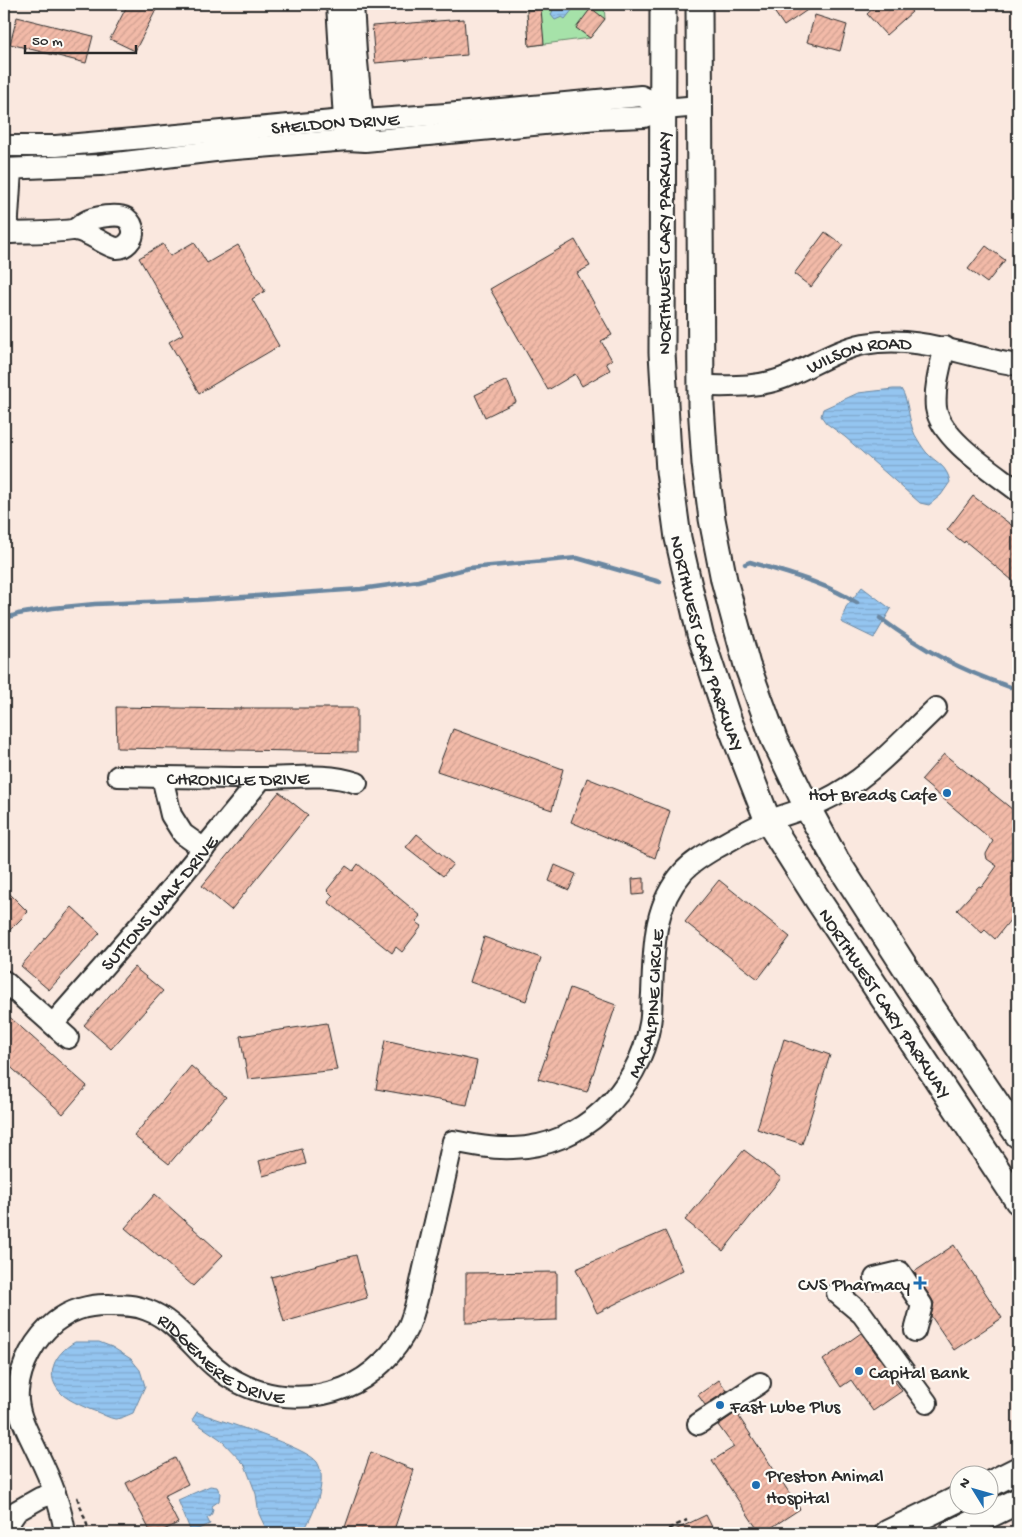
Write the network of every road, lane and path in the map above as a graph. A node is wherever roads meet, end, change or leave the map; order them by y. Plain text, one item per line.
1 (337, 4) edge
2 (353, 4) edge
3 (663, 4) edge
4 (699, 4) edge
5 (699, 106) junction
6 (664, 109) junction
7 (354, 120) junction
8 (357, 141) junction
9 (4, 146) edge
10 (7, 169) edge
11 (74, 230) dead end
12 (945, 348) junction
13 (1018, 366) edge
14 (700, 386) junction
15 (1018, 491) edge
16 (936, 708) dead end
17 (118, 776) dead end
18 (162, 777) junction
19 (262, 778) junction
20 (357, 784) dead end
21 (807, 807) junction
22 (768, 821) junction
23 (204, 849) junction
24 (4, 981) edge
25 (53, 1024) junction
26 (68, 1038) dead end
27 (1018, 1136) edge
28 (453, 1141) joint
29 (1018, 1201) edge
30 (875, 1278) dead end
31 (838, 1293) dead end
32 (915, 1331) dead end
33 (760, 1383) dead end
34 (928, 1403) dead end
35 (698, 1424) dead end
36 (1018, 1470) edge
37 (1000, 1479) edge
38 (56, 1493) junction
39 (77, 1497) dead end
40 (1018, 1501) edge
41 (950, 1503) edge
42 (687, 1520) dead end
43 (4, 1530) edge
44 (65, 1533) edge
45 (90, 1533) edge
46 (660, 1533) edge
47 (888, 1533) edge
48 (952, 1533) edge

1 - 7 street
2 - 7 street
3 - 6 main road, NORTHWEST CARY PARKWAY
4 - 5 main road, NORTHWEST CARY PARKWAY
5 - 6 street, SHELDON DRIVE
5 - 14 main road, NORTHWEST CARY PARKWAY
6 - 7 street, SHELDON DRIVE
6 - 8 street, SHELDON DRIVE
6 - 22 main road, NORTHWEST CARY PARKWAY
7 - 8 street
7 - 9 street, SHELDON DRIVE
8 - 10 street, SHELDON DRIVE
10 - 11 street
12 - 13 street, WILSON ROAD
12 - 14 street, WILSON ROAD
12 - 15 street
14 - 21 main road, NORTHWEST CARY PARKWAY
16 - 21 street, MACALPINE CIRCLE
17 - 18 street, CHRONICLE DRIVE
18 - 19 street, CHRONICLE DRIVE
18 - 23 street
19 - 20 street, CHRONICLE DRIVE
19 - 23 street, SUTTONS WALK DRIVE
21 - 22 street, MACALPINE CIRCLE
21 - 27 main road, NORTHWEST CARY PARKWAY
22 - 28 street, MACALPINE CIRCLE
22 - 29 main road, NORTHWEST CARY PARKWAY
23 - 25 street, SUTTONS WALK DRIVE
24 - 25 street
25 - 26 street
28 - 38 street, RIDGEMERE DRIVE
30 - 32 street
31 - 34 street
33 - 35 street
36 - 37 main road
38 - 43 street
38 - 44 street, RIDGEMERE DRIVE
39 - 45 path
40 - 48 main road
41 - 47 main road
42 - 46 path

